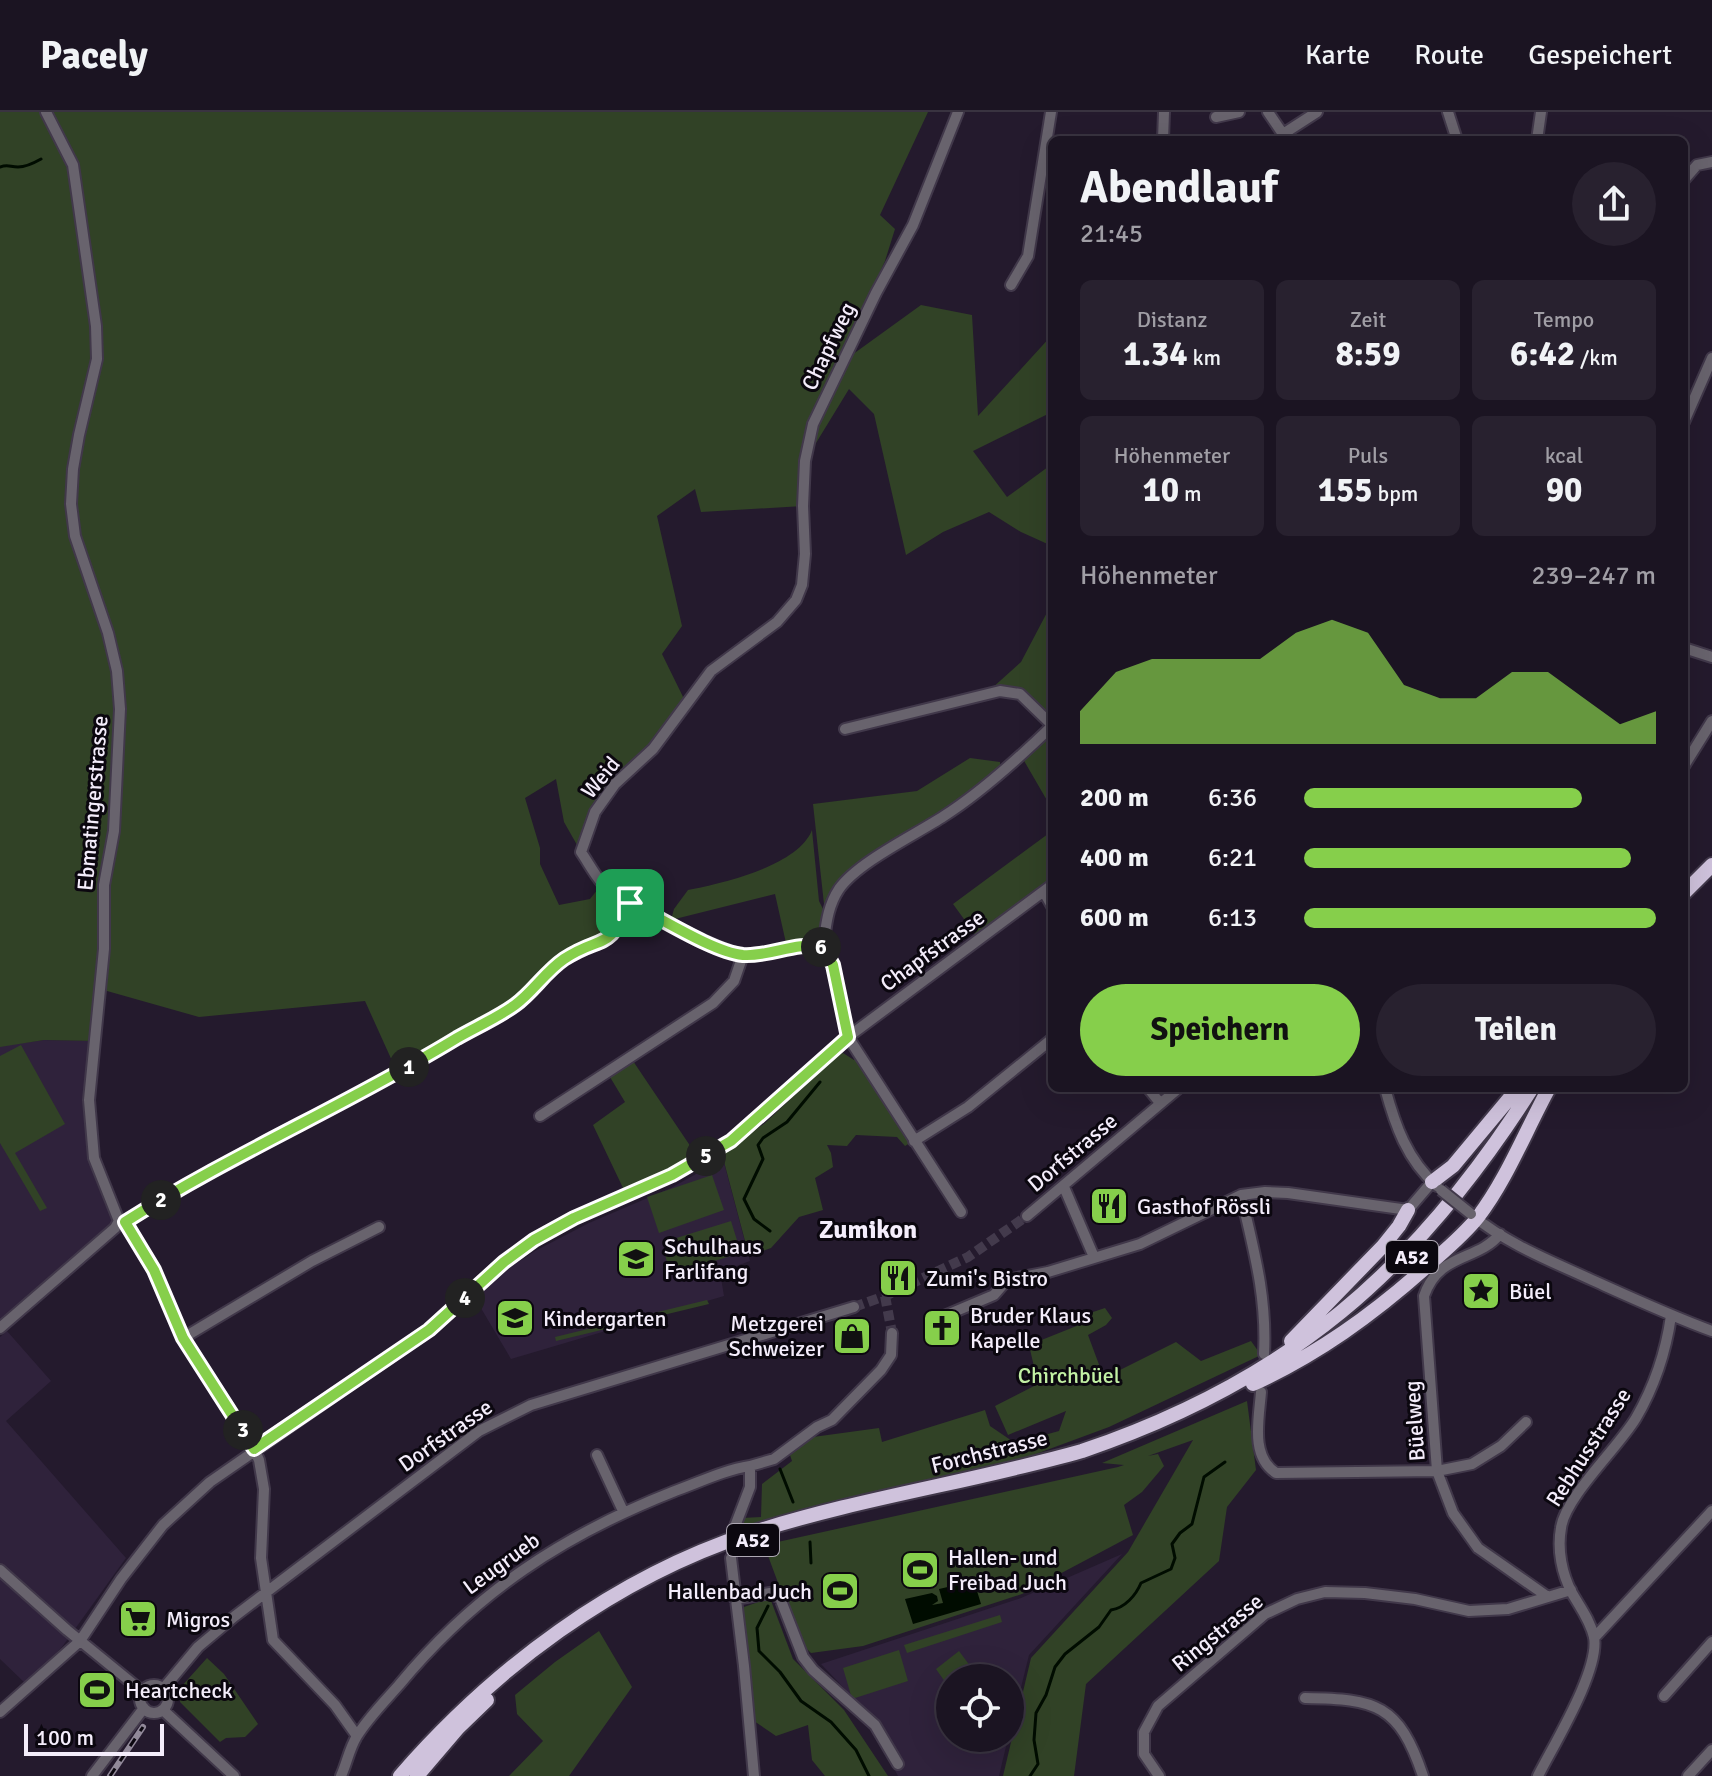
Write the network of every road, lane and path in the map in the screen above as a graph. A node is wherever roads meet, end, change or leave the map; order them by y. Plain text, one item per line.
1 (46, 112) edge
2 (958, 112) edge
3 (1051, 112) edge
4 (1164, 112) edge
5 (1239, 112) edge
6 (1268, 112) edge
7 (1317, 112) edge
8 (1448, 112) edge
9 (1541, 112) edge
10 (1216, 117) dead end
11 (1163, 136) edge
12 (1284, 136) edge
13 (1286, 136) edge
14 (1456, 136) edge
15 (1538, 136) edge
16 (1712, 162) edge
17 (1688, 175) edge
18 (1011, 285) dead end
19 (1712, 358) edge
20 (1688, 413) edge
21 (789, 611) joint
22 (1688, 649) edge
23 (1712, 657) edge
24 (1712, 721) edge
25 (1048, 722) edge
26 (845, 729) dead end
27 (1048, 730) edge
28 (1688, 760) edge
29 (1712, 856) edge
30 (1712, 865) edge
31 (1688, 880) edge
32 (1048, 888) edge
33 (1688, 889) edge
34 (630, 903) junction
35 (823, 947) junction
36 (743, 955) junction
37 (848, 1037) junction
38 (1048, 1042) edge
39 (1151, 1092) edge
40 (1174, 1092) edge
41 (1386, 1092) edge
42 (1515, 1092) edge
43 (1529, 1092) edge
44 (1537, 1092) edge
45 (1547, 1092) edge
46 (1160, 1103) junction
47 (540, 1116) dead end
48 (914, 1141) junction
49 (1437, 1186) junction
50 (1064, 1187) junction
51 (1241, 1195) junction
52 (1408, 1210) junction
53 (961, 1212) dead end
54 (1027, 1216) tunnel mouth
55 (1474, 1216) junction
56 (122, 1221) junction
57 (379, 1227) dead end
58 (1500, 1234) junction
59 (1094, 1257) junction
60 (854, 1307) tunnel mouth
61 (1671, 1316) junction
62 (942, 1317) dead end
63 (0, 1328) edge
64 (1712, 1331) edge
65 (892, 1333) tunnel mouth
66 (183, 1338) junction
67 (1264, 1354) dead end
68 (1241, 1385) junction
69 (1261, 1392) dead end
70 (1526, 1422) dead end
71 (254, 1449) junction
72 (597, 1455) dead end
73 (750, 1466) junction
74 (1437, 1471) junction
75 (623, 1511) junction
76 (1712, 1511) edge
77 (734, 1529) dead end
78 (731, 1558) dead end
79 (0, 1570) edge
80 (1571, 1590) junction
81 (266, 1592) junction
82 (1548, 1597) junction
83 (735, 1599) junction
84 (1594, 1638) junction
85 (80, 1641) junction
86 (1712, 1642) edge
87 (163, 1689) junction
88 (143, 1692) junction
89 (1664, 1696) dead end
90 (1305, 1698) dead end
91 (144, 1708) junction
92 (163, 1710) junction
93 (0, 1712) edge
94 (357, 1736) junction
95 (1712, 1750) edge
96 (898, 1764) dead end
97 (231, 1775) edge
98 (92, 1776) edge
99 (341, 1776) edge
100 (400, 1776) edge
101 (417, 1776) edge
102 (754, 1776) edge
103 (1159, 1776) edge
104 (1423, 1776) edge
105 (1538, 1776) edge
106 (1688, 1776) edge

1 - 56 street, Ebmatingerstrasse
2 - 21 street, Chapfweg
3 - 18 street
4 - 11 street
5 - 10 street
6 - 12 street
7 - 13 street
8 - 14 street
9 - 15 street
16 - 17 street
19 - 20 street
21 - 34 street, Weid
22 - 23 street
24 - 28 street
25 - 26 street
27 - 35 street
29 - 31 highway
30 - 33 highway
32 - 37 street, Chapfstrasse
34 - 36 street, Weid
34 - 56 street
35 - 36 street, Weid
35 - 37 street
36 - 47 street
37 - 48 street
37 - 71 street, Chapfstrasse
38 - 48 street
39 - 46 street
40 - 46 street, Dorfstrasse
41 - 49 street
42 - 49 highway
43 - 68 highway, Forchstrasse / A52
44 - 68 highway, Forchstrasse / A52
45 - 55 highway
46 - 50 street, Dorfstrasse
48 - 53 street
49 - 52 street
49 - 55 street, bridge
50 - 54 street, Dorfstrasse
50 - 59 street
51 - 52 street
51 - 59 street
51 - 67 street
52 - 68 highway
55 - 58 street
55 - 68 highway
56 - 63 street
56 - 66 street, Ebmatingerstrasse
57 - 66 street
58 - 61 street
58 - 74 street, Büelweg
59 - 62 street
60 - 81 street, Dorfstrasse
61 - 64 street
61 - 80 street, Rebhusstrasse
65 - 73 street, Leugrueb
66 - 71 street, Ebmatingerstrasse
68 - 100 highway, Forchstrasse / A52
68 - 101 highway, Forchstrasse / A52
69 - 74 street
70 - 74 street
71 - 81 street, Ebmatingerstrasse
71 - 85 street, Chapfstrasse
72 - 75 street
73 - 75 street, Leugrueb
73 - 77 street
74 - 82 street, Büelweg
75 - 94 street, Leugrueb
76 - 84 street
78 - 83 street
79 - 85 street
80 - 82 street, Ringstrasse
80 - 84 street, Rebhusstrasse
81 - 87 street, Dorfstrasse
81 - 94 street, Ebmatingerstrasse
82 - 103 street, Ringstrasse
83 - 96 street
83 - 102 street
84 - 105 street
85 - 88 street
85 - 93 street, Chapfstrasse
86 - 89 street
87 - 88 street
87 - 92 street
88 - 91 street
90 - 104 street
91 - 92 street
91 - 98 street
92 - 97 street
94 - 99 street, Leugrueb
95 - 106 street

